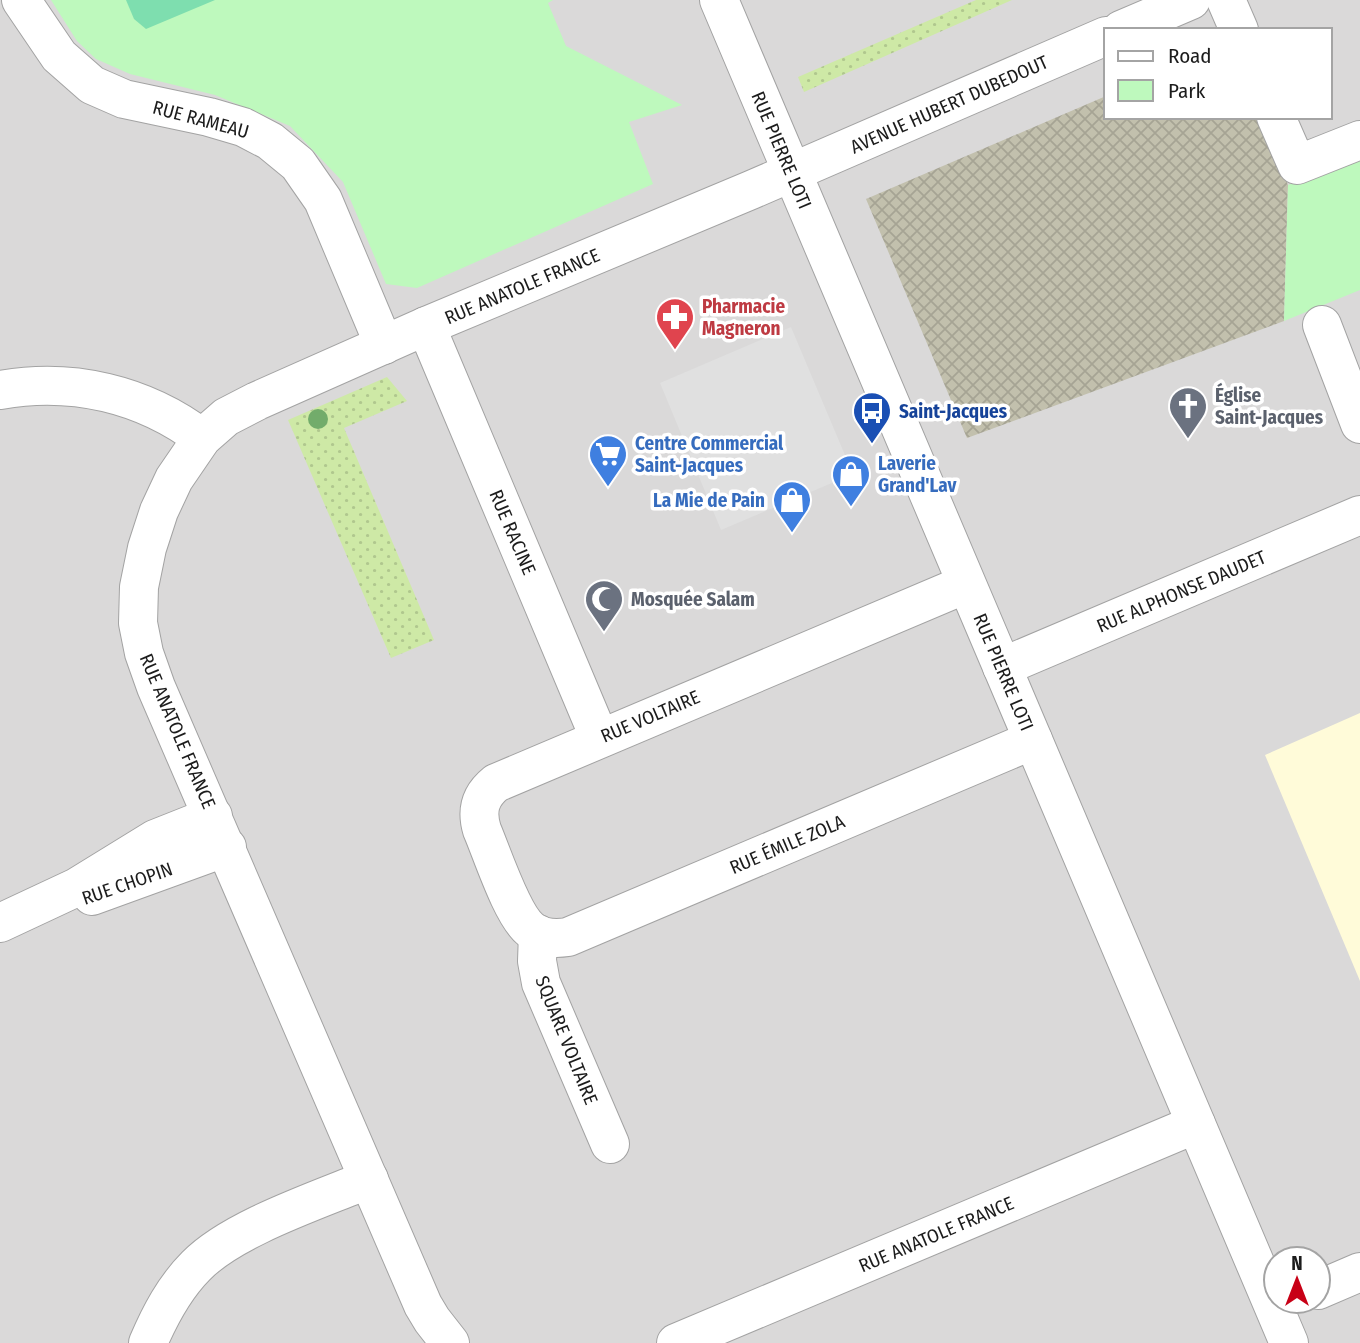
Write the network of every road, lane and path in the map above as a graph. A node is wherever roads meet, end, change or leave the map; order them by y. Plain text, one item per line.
1 (20, 0) edge
2 (719, 0) edge
3 (1191, 0) edge
4 (1226, 0) edge
5 (1126, 28) edge
6 (1238, 28) edge
7 (1104, 37) edge
8 (1277, 119) edge
9 (1360, 139) edge
10 (792, 173) junction
11 (1322, 325) dead end
12 (426, 326) junction
13 (384, 345) junction
14 (0, 390) edge
15 (1360, 424) edge
16 (202, 438) junction
17 (1360, 515) edge
18 (966, 583) junction
19 (1002, 667) junction
20 (599, 737) junction
21 (1033, 740) junction
22 (220, 832) junction
23 (13, 918) edge
24 (538, 934) junction
25 (1196, 1124) junction
26 (610, 1144) dead end
27 (369, 1179) junction
28 (1360, 1272) edge
29 (1332, 1284) edge
30 (1286, 1318) edge
31 (148, 1343) edge
32 (450, 1343) edge
33 (676, 1343) edge

1 - 13 street, RUE RAMEAU
2 - 10 street, RUE PIERRE LOTI
3 - 5 street
4 - 6 street
7 - 10 street, AVENUE HUBERT DUBEDOUT
8 - 9 street
10 - 12 street, RUE ANATOLE FRANCE
10 - 18 street, RUE PIERRE LOTI
11 - 15 street
12 - 13 street, RUE ANATOLE FRANCE
12 - 20 street, RUE RACINE
13 - 16 street, RUE ANATOLE FRANCE
14 - 16 street
16 - 22 street, RUE ANATOLE FRANCE
17 - 19 street, RUE ALPHONSE DAUDET
18 - 19 street, RUE PIERRE LOTI
18 - 20 street, RUE VOLTAIRE
19 - 21 street, RUE PIERRE LOTI
20 - 24 street, RUE VOLTAIRE
21 - 24 street, RUE ÉMILE ZOLA
21 - 25 street, RUE PIERRE LOTI
22 - 23 street, RUE CHOPIN
22 - 27 street, RUE ANATOLE FRANCE
24 - 26 street, SQUARE VOLTAIRE
25 - 30 street, RUE PIERRE LOTI
25 - 33 street, RUE ANATOLE FRANCE
27 - 31 street
27 - 32 street, RUE ANATOLE FRANCE
28 - 29 street

